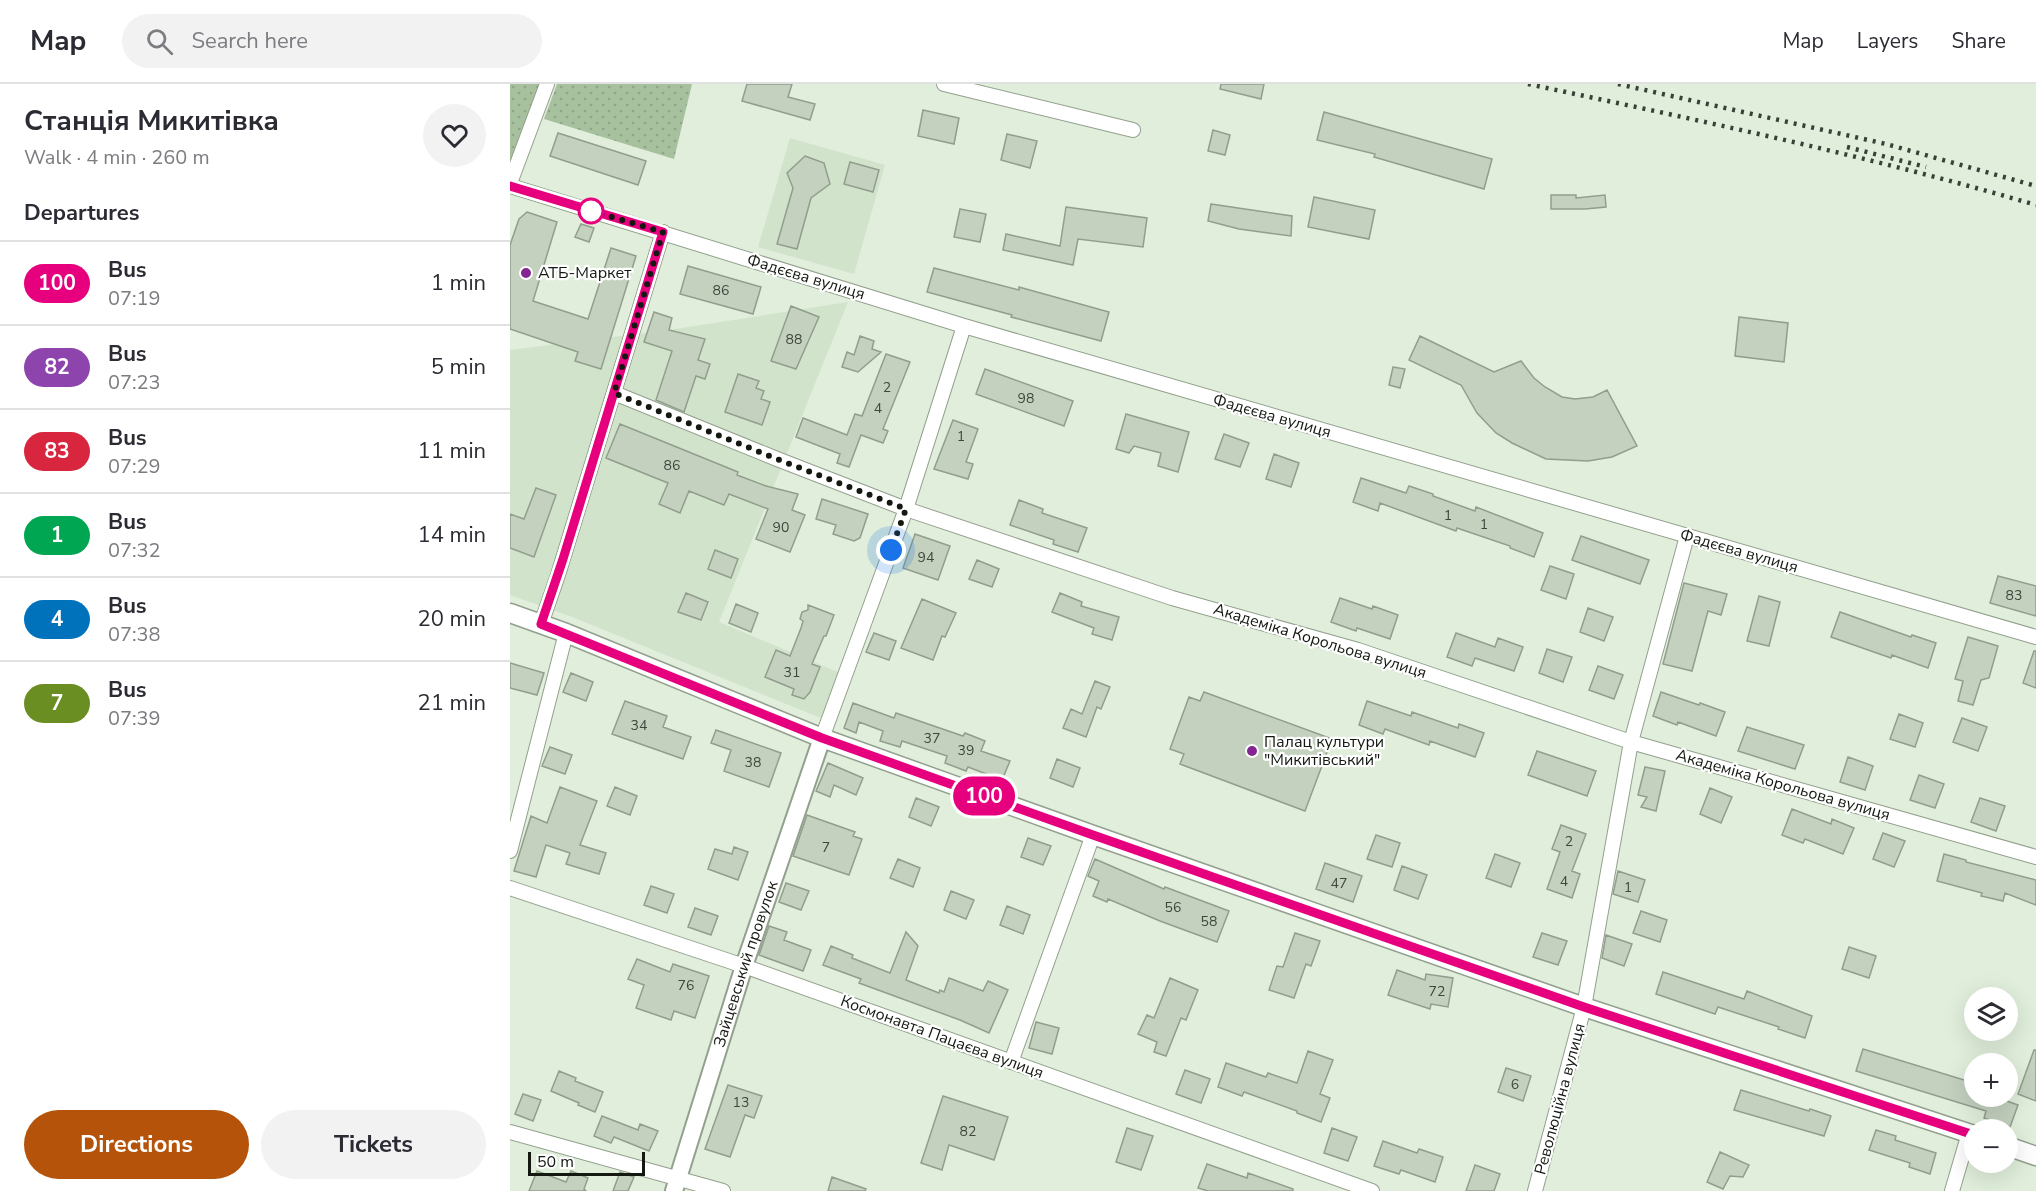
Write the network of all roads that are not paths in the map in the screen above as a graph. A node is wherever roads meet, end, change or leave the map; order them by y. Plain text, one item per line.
1 (547, 84) edge
2 (944, 84) edge
3 (1133, 130) dead end
4 (510, 185) edge
5 (663, 232) junction
6 (964, 326) junction
7 (614, 393) junction
8 (906, 509) junction
9 (1687, 536) junction
10 (510, 613) edge
11 (541, 624) junction
12 (566, 633) junction
13 (2036, 637) edge
14 (822, 738) junction
15 (1631, 742) junction
16 (1093, 835) junction
17 (510, 851) edge
18 (2036, 857) edge
19 (510, 888) edge
20 (744, 966) junction
21 (1584, 1007) junction
22 (1011, 1062) junction
23 (1964, 1131) edge
24 (510, 1132) edge
25 (2018, 1150) edge
26 (2036, 1156) edge
27 (1964, 1157) edge
28 (676, 1185) edge
29 (723, 1191) edge
30 (1372, 1191) edge
31 (1535, 1191) edge
32 (1952, 1191) edge

1 - 4 street
2 - 3 street
4 - 5 street, Фадєєва вулиця
5 - 6 street, Фадєєва вулиця
5 - 7 street
6 - 8 street
6 - 9 street, Фадєєва вулиця
7 - 8 street, Академіка Корольова вулиця
7 - 11 street
8 - 14 street
8 - 15 street, Академіка Корольова вулиця
9 - 13 street, Фадєєва вулиця
9 - 15 street, Революційна вулиця
10 - 11 main road
11 - 12 main road
12 - 14 main road
12 - 17 street
14 - 16 main road
14 - 20 street, Зайцевський провулок
15 - 18 street, Академіка Корольова вулиця
15 - 21 street, Революційна вулиця
16 - 21 main road
16 - 22 street
19 - 20 street, Космонавта Пацаєва вулиця
20 - 22 street, Космонавта Пацаєва вулиця
20 - 28 street, Зайцевський провулок
21 - 23 main road
21 - 31 street, Революційна вулиця
22 - 30 street, Космонавта Пацаєва вулиця
24 - 28 street
25 - 26 main road
27 - 32 street
28 - 29 street

